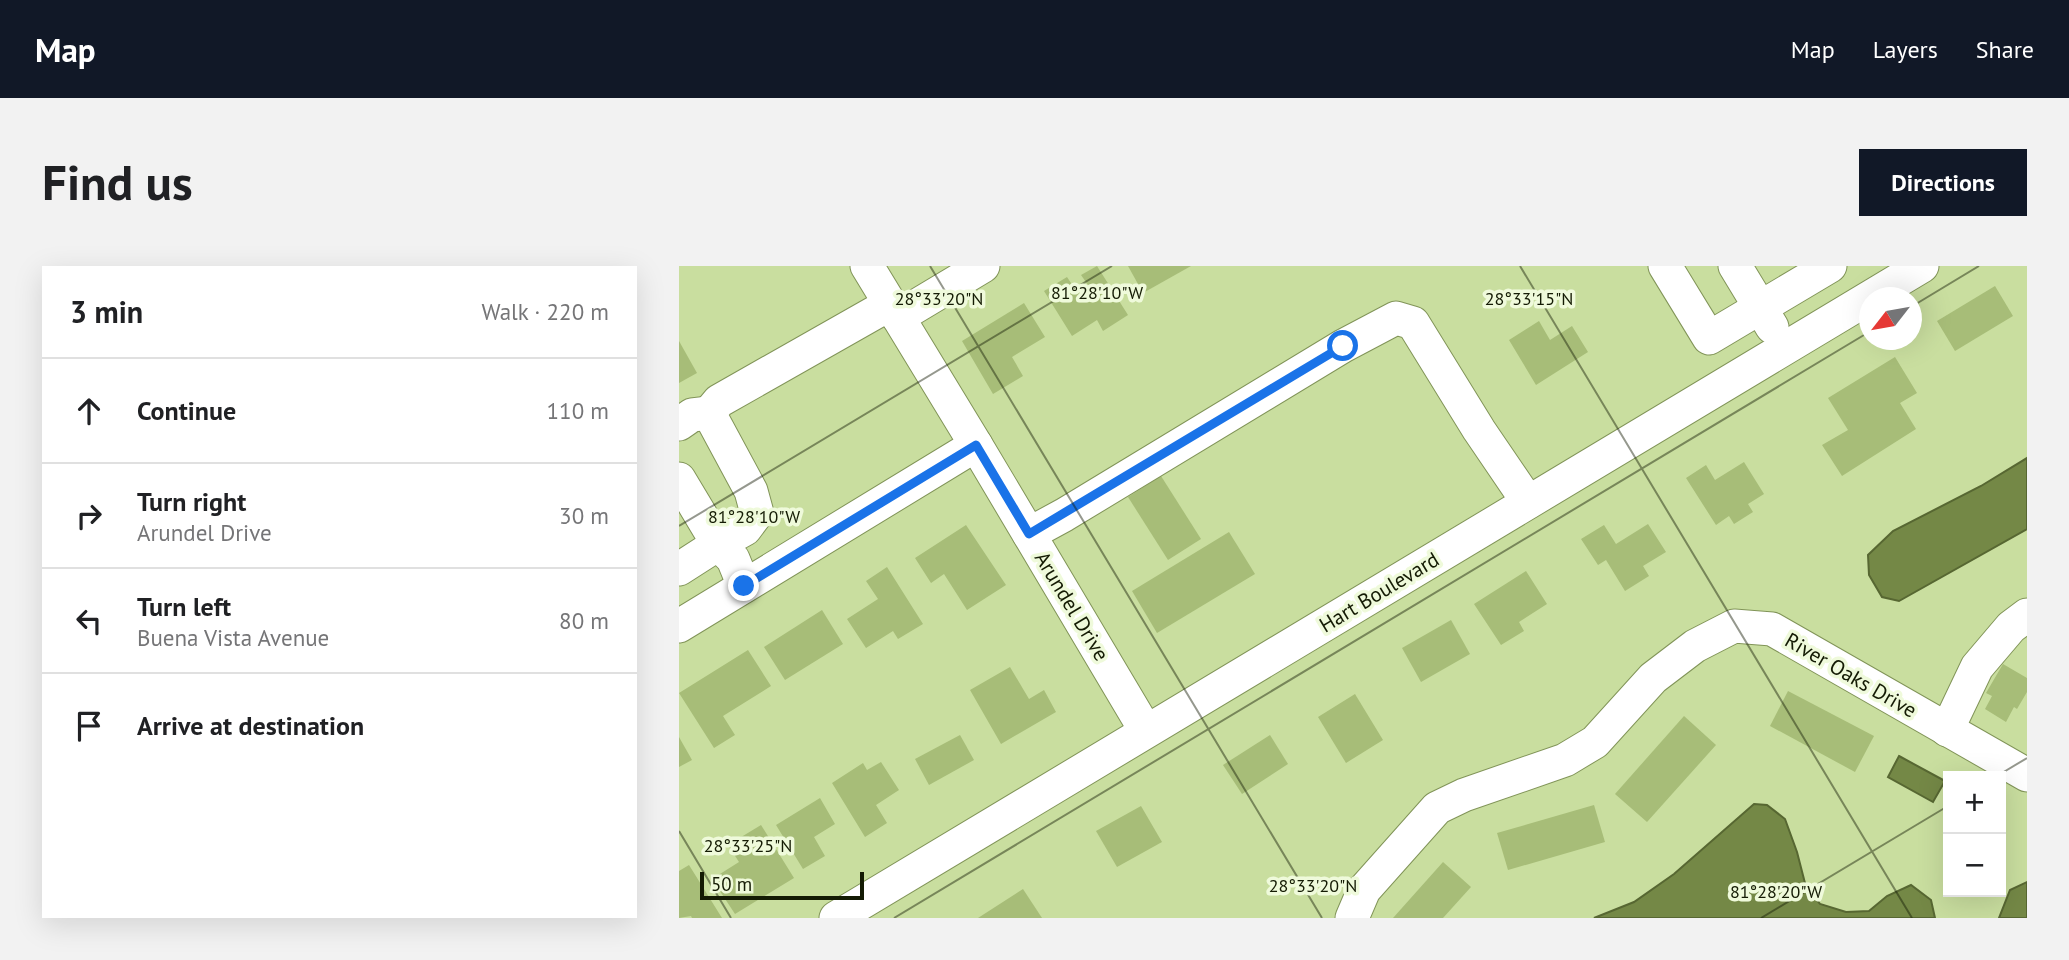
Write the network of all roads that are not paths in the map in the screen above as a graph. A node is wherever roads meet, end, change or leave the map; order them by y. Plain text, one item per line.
1 (866, 266) edge
2 (983, 266) edge
3 (1665, 266) edge
4 (1735, 266) edge
5 (1830, 266) edge
6 (1922, 266) edge
7 (1760, 308) junction
8 (894, 311) junction
9 (1785, 348) junction
10 (694, 419) edge
11 (976, 445) junction
12 (679, 479) edge
13 (1528, 502) junction
14 (1029, 534) junction
15 (718, 544) junction
16 (679, 569) edge
17 (744, 586) junction
18 (2027, 615) edge
19 (679, 626) edge
20 (1947, 730) junction
21 (1146, 731) junction
22 (2027, 775) edge
23 (836, 918) edge
24 (1352, 918) edge

1 - 8 street, Arundel Drive
2 - 8 street
3 - 7 street
4 - 7 street
5 - 7 street
6 - 9 street, Hart Boulevard
7 - 9 street
8 - 10 street
8 - 11 street, Arundel Drive
9 - 13 street, Hart Boulevard
10 - 15 street
11 - 14 street, Arundel Drive
11 - 17 street
12 - 15 street
13 - 14 street
13 - 21 street, Hart Boulevard
14 - 21 street, Arundel Drive
15 - 16 street
15 - 17 street
17 - 19 street
18 - 20 street
20 - 22 street, River Oaks Drive
20 - 24 street, River Oaks Drive
21 - 23 street, Hart Boulevard

